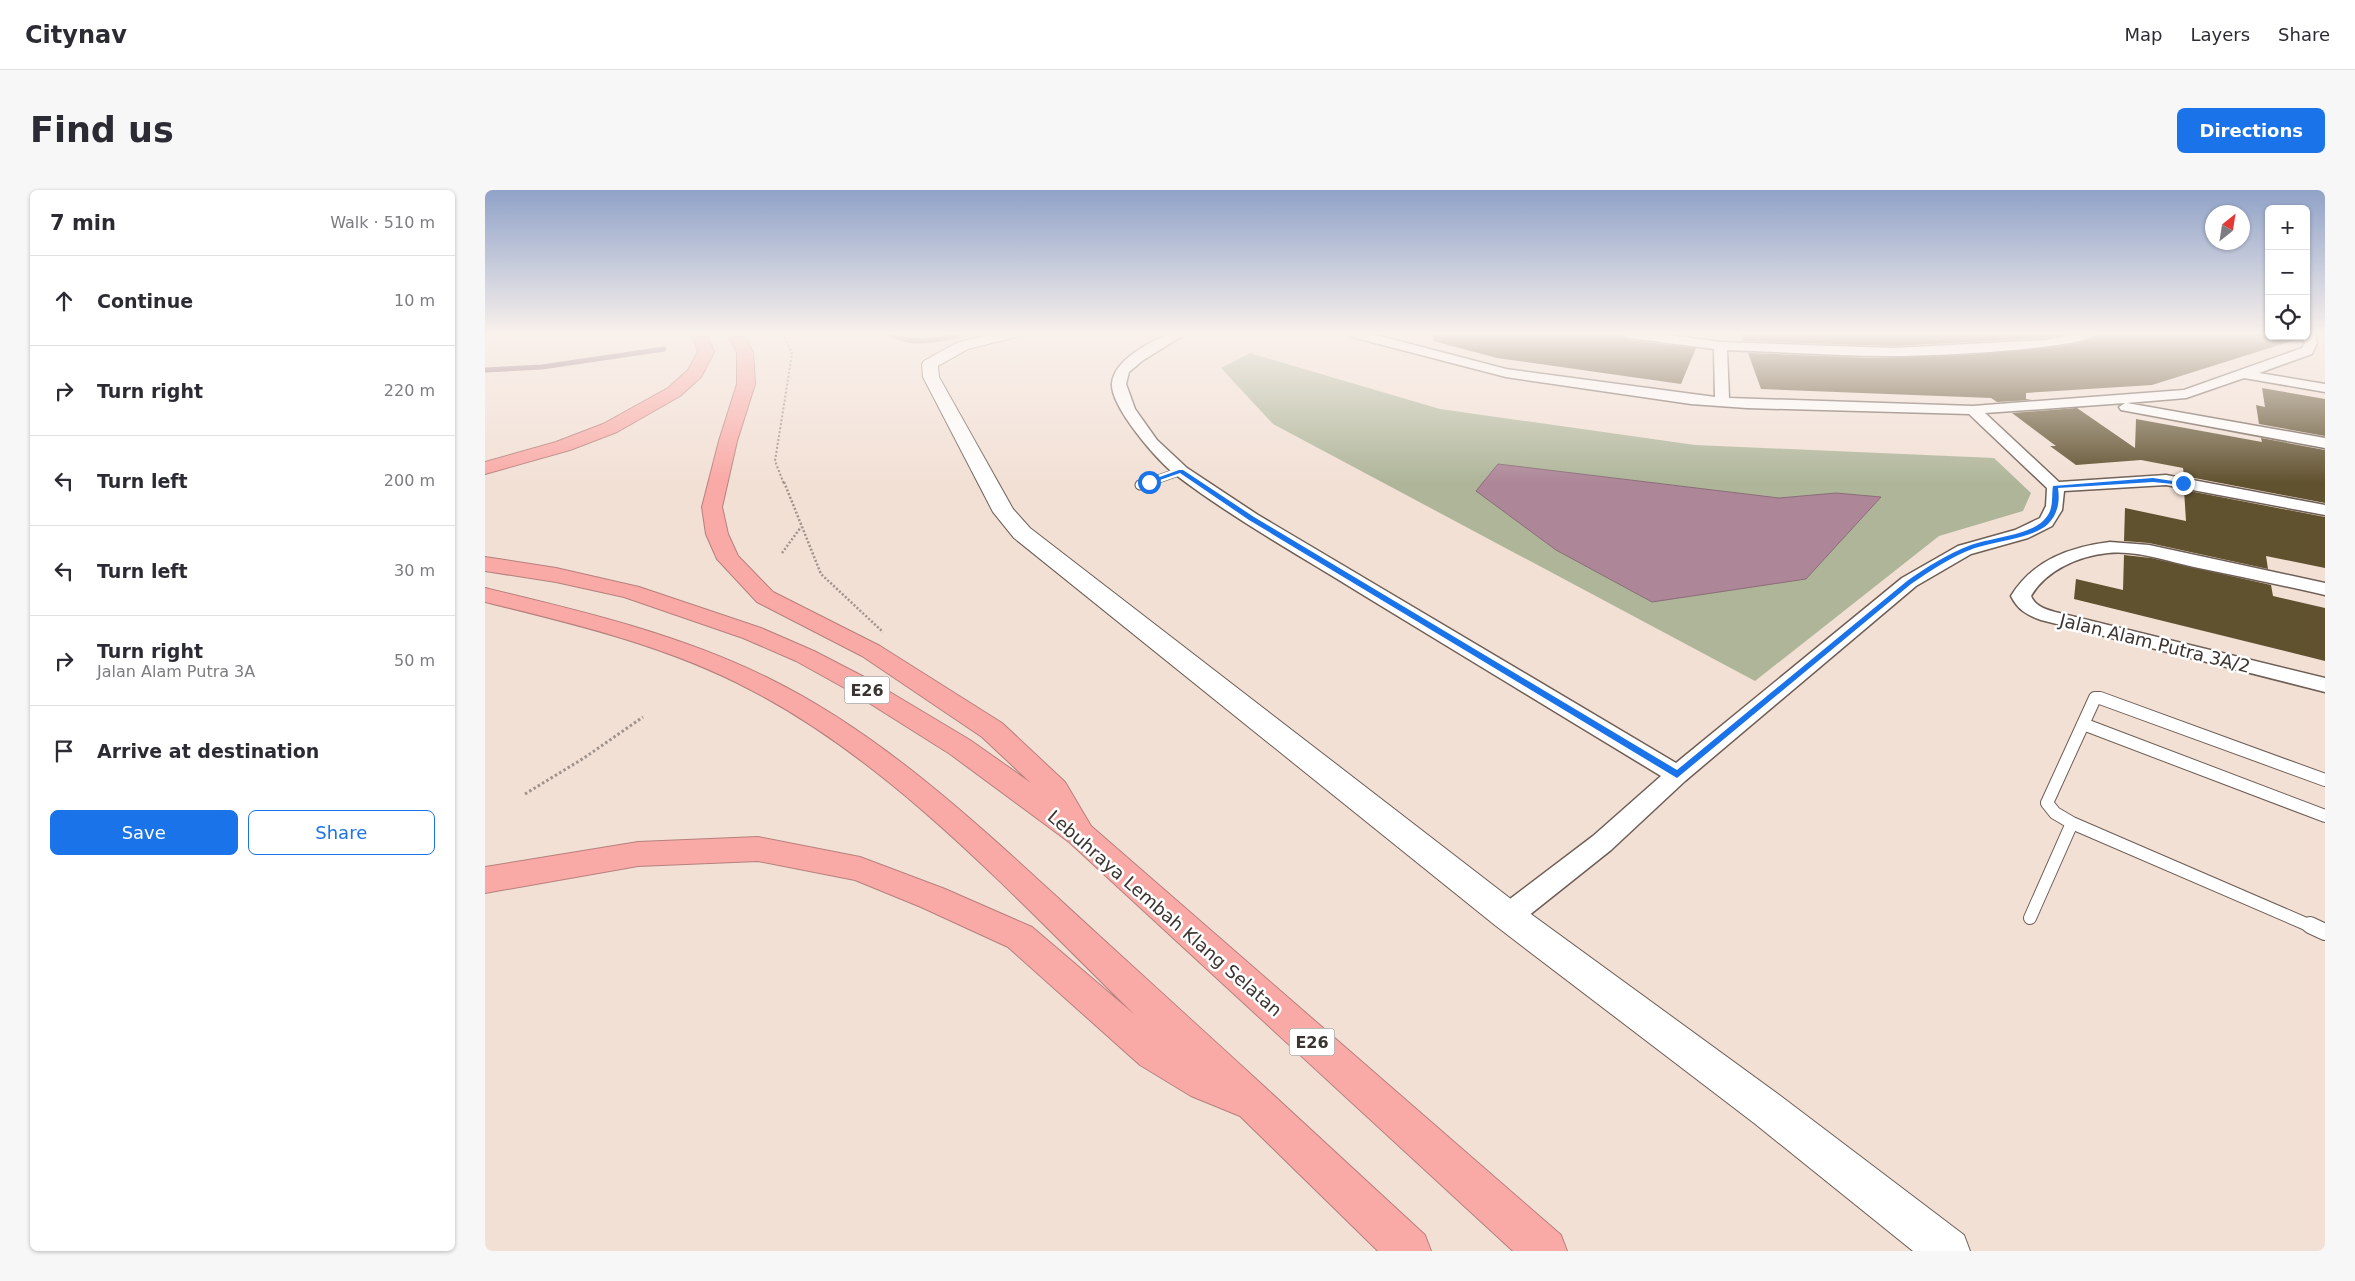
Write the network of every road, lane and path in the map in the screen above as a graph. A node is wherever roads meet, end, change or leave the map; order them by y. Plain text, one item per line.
1 (684, 384) edge
2 (746, 384) edge
3 (787, 384) edge
4 (935, 384) edge
5 (1119, 384) edge
6 (1577, 384) edge
7 (1722, 384) edge
8 (2216, 384) edge
9 (2299, 384) edge
10 (2325, 388) edge
11 (2099, 401) junction
12 (1723, 402) junction
13 (1973, 410) junction
14 (2325, 443) edge
15 (485, 468) edge
16 (1181, 471) junction
17 (1140, 485) dead end
18 (2055, 487) junction
19 (2325, 510) edge
20 (801, 526) junction
21 (782, 553) dead end
22 (485, 564) edge
23 (2325, 589) edge
24 (485, 595) edge
25 (884, 633) dead end
26 (2325, 685) edge
27 (643, 717) dead end
28 (2083, 724) junction
29 (1677, 775) junction
30 (2325, 780) edge
31 (525, 794) dead end
32 (2325, 816) edge
33 (2072, 823) junction
34 (1080, 834) junction
35 (485, 880) edge
36 (1508, 916) junction
37 (2030, 918) dead end
38 (2325, 932) edge
39 (1261, 1108) junction
40 (1409, 1251) edge
41 (1545, 1251) edge
42 (1948, 1251) edge

1 - 15 highway
2 - 34 highway
3 - 20 path
4 - 36 street
5 - 16 street
6 - 12 street
7 - 12 street
8 - 11 street
9 - 10 street
11 - 13 street
11 - 14 street
12 - 13 street
13 - 18 street
16 - 17 lane
16 - 29 street
18 - 19 street
18 - 29 street
20 - 21 path
20 - 25 path
22 - 34 highway, Lebuhraya Lembah Klang Selatan / E26
23 - 26 street, Jalan Alam Putra 3A/2
24 - 39 highway, E26
27 - 31 path
28 - 30 lane
28 - 32 lane
28 - 33 lane
29 - 36 street
33 - 37 lane
33 - 38 lane
34 - 41 highway, Lebuhraya Lembah Klang Selatan / E26
35 - 39 highway
36 - 42 street
39 - 40 highway, E26

